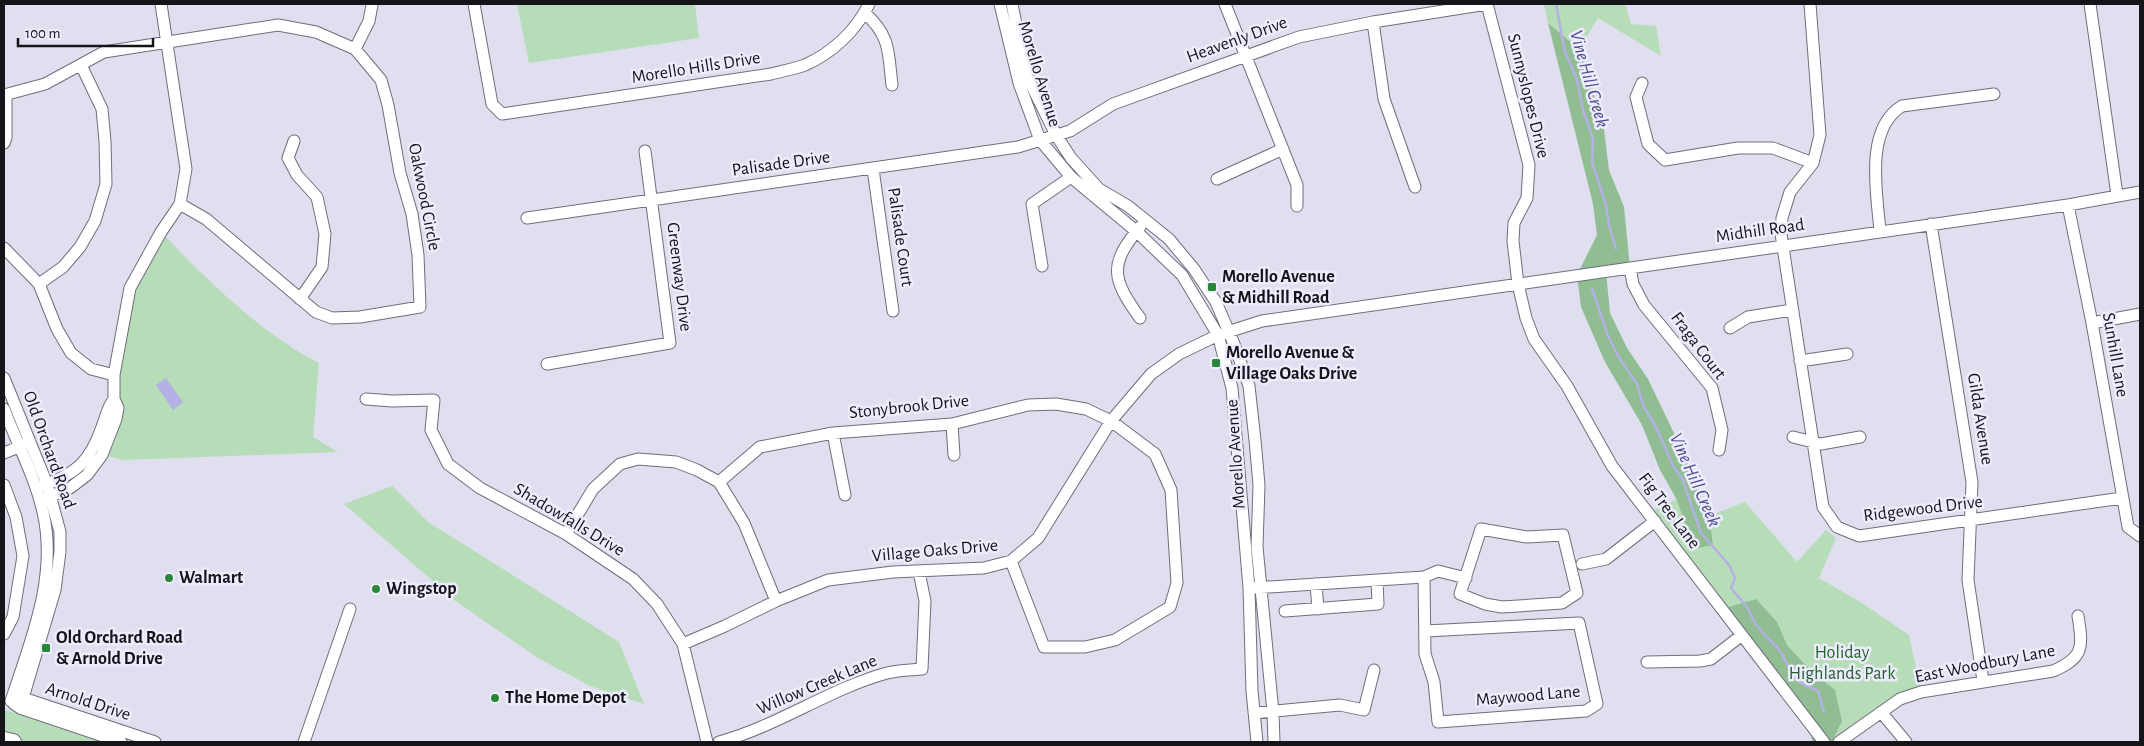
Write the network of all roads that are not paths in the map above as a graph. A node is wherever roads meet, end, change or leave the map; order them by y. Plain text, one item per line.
1 (162, 4) edge
2 (474, 4) edge
3 (1000, 4) edge
4 (1012, 4) edge
5 (1225, 4) edge
6 (1487, 4) edge
7 (1810, 4) edge
8 (2090, 4) edge
9 (372, 5) dead end
10 (867, 8) edge
11 (1374, 22) junction
12 (167, 42) junction
13 (355, 49) junction
14 (1246, 55) junction
15 (81, 65) junction
16 (1642, 83) dead end
17 (892, 85) dead end
18 (1994, 94) dead end
19 (5, 96) edge
20 (1056, 135) junction
21 (1040, 140) junction
22 (294, 141) dead end
23 (4, 143) edge
24 (1283, 149) junction
25 (645, 151) dead end
26 (1813, 162) junction
27 (873, 169) junction
28 (1071, 177) junction
29 (1217, 179) dead end
30 (1415, 187) dead end
31 (2140, 192) edge
32 (2117, 195) junction
33 (652, 200) junction
34 (180, 204) junction
35 (2068, 205) junction
36 (1297, 206) dead end
37 (527, 218) dead end
38 (1146, 220) junction
39 (1931, 224) junction
40 (1136, 231) junction
41 (1880, 231) junction
42 (1783, 246) junction
43 (4, 248) edge
44 (1042, 266) dead end
45 (1630, 268) junction
46 (38, 284) junction
47 (1518, 284) junction
48 (300, 299) junction
49 (1792, 310) junction
50 (893, 311) dead end
51 (2140, 314) edge
52 (1140, 318) dead end
53 (2092, 323) junction
54 (1730, 328) dead end
55 (1229, 331) junction
56 (1218, 335) junction
57 (1847, 354) dead end
58 (1800, 361) junction
59 (547, 364) dead end
60 (114, 376) junction
61 (4, 380) edge
62 (114, 399) junction
63 (366, 399) dead end
64 (4, 409) edge
65 (1112, 421) junction
66 (952, 424) junction
67 (833, 433) junction
68 (1793, 437) dead end
69 (1860, 437) dead end
70 (1812, 442) junction
71 (24, 444) junction
72 (1719, 450) dead end
73 (4, 452) edge
74 (954, 455) dead end
75 (719, 482) junction
76 (4, 485) edge
77 (41, 486) junction
78 (845, 495) dead end
79 (52, 498) junction
80 (2122, 498) junction
81 (40, 501) junction
82 (1972, 520) junction
83 (1655, 522) junction
84 (566, 534) junction
85 (2140, 536) edge
86 (1011, 561) junction
87 (1582, 564) dead end
88 (920, 572) junction
89 (1424, 577) junction
90 (1466, 578) junction
91 (1377, 581) junction
92 (1316, 584) junction
93 (1261, 587) junction
94 (1249, 588) junction
95 (776, 601) junction
96 (350, 609) dead end
97 (1318, 609) junction
98 (1284, 611) dead end
99 (2078, 616) dead end
100 (1426, 631) junction
101 (4, 634) edge
102 (1742, 635) junction
103 (683, 644) junction
104 (1647, 662) dead end
105 (1374, 670) dead end
106 (1983, 681) junction
107 (14, 702) edge
108 (1273, 712) junction
109 (1881, 712) junction
110 (1254, 714) junction
111 (4, 740) edge
112 (13, 742) edge
113 (121, 742) edge
114 (154, 742) edge
115 (304, 742) edge
116 (706, 742) edge
117 (719, 742) edge
118 (1257, 742) edge
119 (1274, 742) edge
120 (1824, 742) edge
121 (1839, 742) edge
122 (1906, 742) edge

1 - 12 street
2 - 10 street, Morello Hills Drive
3 - 21 street, Morello Avenue
4 - 20 street, Morello Avenue
5 - 14 street
6 - 11 street, Heavenly Drive
6 - 47 street, Sunnyslopes Drive
7 - 26 street
8 - 32 street
9 - 13 street
10 - 17 street
11 - 14 street, Heavenly Drive
11 - 30 street
12 - 13 street, Oakwood Circle
12 - 15 street, Oakwood Circle
12 - 34 street
13 - 48 street, Oakwood Circle
14 - 20 street, Heavenly Drive
14 - 24 street
15 - 19 street, Oakwood Circle
15 - 46 street
16 - 26 street
18 - 41 street
19 - 23 street
20 - 21 street, Heavenly Drive
20 - 38 street, Morello Avenue
21 - 27 street, Palisade Drive
21 - 28 street, Morello Avenue
22 - 48 street
24 - 29 street
24 - 36 street
25 - 33 street, Greenway Drive
26 - 42 street, Ridgewood Drive
27 - 33 street, Palisade Drive
27 - 50 street, Palisade Court
28 - 40 street, Morello Avenue
28 - 44 street
31 - 32 street, Midhill Road
32 - 35 street, Midhill Road
33 - 37 street, Palisade Drive
33 - 59 street, Greenway Drive
34 - 48 street, Oakwood Circle
34 - 60 street
35 - 39 street, Midhill Road
35 - 53 street, Sunhill Lane
38 - 40 street
38 - 55 street, Morello Avenue
39 - 41 street, Midhill Road
39 - 82 street, Gilda Avenue
40 - 52 street
40 - 56 street, Morello Avenue
41 - 42 street, Midhill Road
42 - 45 street, Midhill Road
42 - 49 street, Ridgewood Drive
43 - 46 street
45 - 47 street, Midhill Road
45 - 72 street, Fraga Court
46 - 60 street
47 - 55 street, Midhill Road
47 - 83 street, Fig Tree Lane
49 - 54 street
49 - 58 street, Ridgewood Drive
51 - 53 street
53 - 80 street, Sunhill Lane
55 - 56 street, Midhill Road
55 - 93 street, Morello Avenue
56 - 65 street, Village Oaks Drive
56 - 94 street, Morello Avenue
57 - 58 street
58 - 70 street, Ridgewood Drive
60 - 62 street
61 - 71 street, Old Orchard Road
62 - 77 street
62 - 79 street
63 - 84 street, Shadowfalls Drive
64 - 71 street, Old Orchard Road
65 - 66 street, Stonybrook Drive
65 - 86 street, Village Oaks Drive
65 - 86 street, Stonybrook Drive
66 - 67 street, Stonybrook Drive
66 - 74 street
67 - 75 street, Stonybrook Drive
67 - 78 street
68 - 70 street
69 - 70 street
70 - 82 street, Ridgewood Drive
71 - 73 street
71 - 77 street, Old Orchard Road
75 - 84 street
75 - 95 street
76 - 101 street
77 - 79 street, Old Orchard Road
77 - 81 street, Old Orchard Road
79 - 81 street
79 - 107 street, Old Orchard Road
80 - 82 street, Ridgewood Drive
80 - 85 street, Sunhill Lane
81 - 107 street, Old Orchard Road
82 - 106 street, Gilda Avenue
83 - 87 street
83 - 102 street, Fig Tree Lane
84 - 103 street, Shadowfalls Drive
86 - 88 street, Village Oaks Drive
88 - 95 street, Village Oaks Drive
88 - 117 street, Willow Creek Lane
89 - 90 street
89 - 91 street
89 - 100 street, Maywood Lane
90 - 90 street
91 - 92 street
91 - 97 street
92 - 93 street
92 - 97 street
93 - 94 street
93 - 108 street, Morello Avenue
94 - 110 street, Morello Avenue
95 - 103 street, Village Oaks Drive
96 - 115 street
97 - 98 street
99 - 106 street, East Woodbury Lane
100 - 100 street, Maywood Lane
102 - 104 street
102 - 120 street, Fig Tree Lane
103 - 116 street, Shadowfalls Drive
105 - 108 street
106 - 109 street, East Woodbury Lane
107 - 113 street, Arnold Drive
107 - 114 street, Arnold Drive
108 - 110 street
108 - 119 street, Morello Avenue
109 - 121 street, East Woodbury Lane
109 - 122 street
110 - 118 street, Morello Avenue
111 - 112 highway

